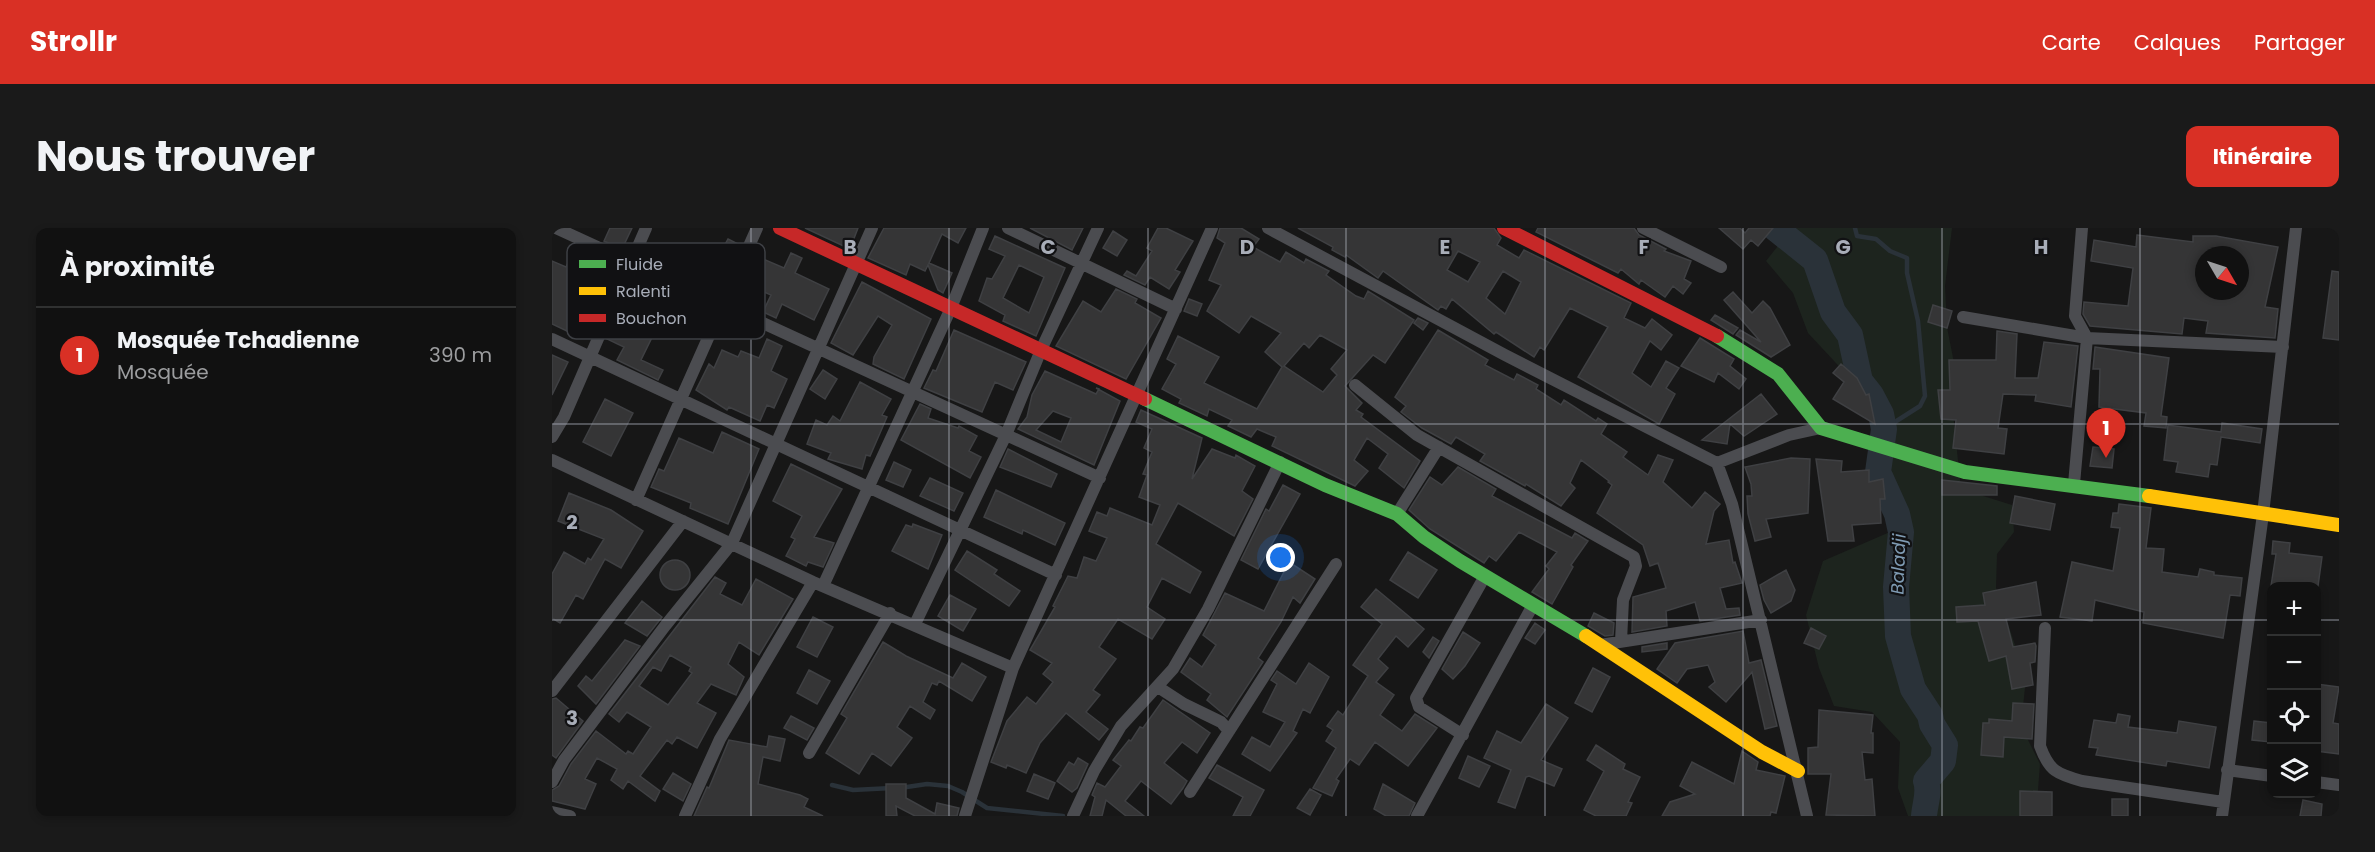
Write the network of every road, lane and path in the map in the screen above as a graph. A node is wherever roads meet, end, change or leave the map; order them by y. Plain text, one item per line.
1 (556, 228) edge
2 (646, 228) edge
3 (757, 228) edge
4 (780, 228) edge
5 (872, 228) edge
6 (983, 228) edge
7 (1008, 228) edge
8 (1098, 228) edge
9 (1212, 228) edge
10 (1268, 228) edge
11 (1504, 228) edge
12 (1643, 228) edge
13 (2082, 228) edge
14 (2296, 228) edge
15 (589, 243) edge
16 (639, 243) edge
17 (750, 243) edge
18 (1081, 263) junction
19 (856, 264) junction
20 (1721, 267) dead end
21 (951, 308) junction
22 (1176, 309) junction
23 (1963, 317) dead end
24 (765, 323) edge
25 (2087, 338) junction
26 (552, 339) edge
27 (598, 339) edge
28 (707, 339) edge
29 (818, 346) junction
30 (2283, 347) junction
31 (1041, 350) junction
32 (590, 357) junction
33 (1355, 385) dead end
34 (911, 391) junction
35 (1137, 395) junction
36 (680, 399) junction
37 (1821, 428) junction
38 (1006, 435) junction
39 (552, 436) edge
40 (777, 445) junction
41 (1439, 447) junction
42 (552, 460) edge
43 (1280, 462) junction
44 (1717, 463) junction
45 (1100, 478) junction
46 (2074, 484) junction
47 (869, 488) junction
48 (636, 500) junction
49 (1397, 514) junction
50 (2262, 514) junction
51 (683, 521) junction
52 (2339, 525) edge
53 (959, 530) junction
54 (732, 543) junction
55 (1336, 564) dead end
56 (1056, 575) junction
57 (1485, 576) junction
58 (818, 584) junction
59 (1533, 605) junction
60 (890, 613) junction
61 (1761, 620) junction
62 (915, 624) junction
63 (2045, 628) dead end
64 (1621, 641) junction
65 (1600, 645) junction
66 (1013, 668) junction
67 (1158, 687) junction
68 (552, 691) edge
69 (1229, 731) junction
70 (1463, 735) junction
71 (809, 753) dead end
72 (2227, 770) junction
73 (1798, 771) junction
74 (2267, 775) edge
75 (552, 782) edge
76 (2321, 783) edge
77 (2339, 785) edge
78 (1190, 792) dead end
79 (2223, 802) junction
80 (552, 813) edge
81 (1073, 814) edge
82 (570, 816) edge
83 (685, 816) edge
84 (965, 816) edge
85 (1417, 816) edge
86 (1807, 816) edge
87 (2222, 816) edge

1 - 15 street
2 - 16 street
3 - 17 street
4 - 19 street
5 - 19 street
6 - 21 street
7 - 18 street
8 - 18 street
9 - 22 street
10 - 44 street
11 - 37 street
12 - 20 street
13 - 25 street
14 - 30 street
18 - 22 street
18 - 31 street
19 - 21 street
19 - 29 street
21 - 31 street
21 - 34 street
22 - 35 street
23 - 25 street
24 - 29 street
25 - 30 street
25 - 46 street
26 - 32 street
27 - 32 street
28 - 36 street
29 - 34 street
29 - 40 street
30 - 50 street
31 - 35 street
31 - 38 street
32 - 36 street
32 - 39 street
33 - 41 street
34 - 38 street
34 - 47 street
35 - 43 street
35 - 45 street
36 - 40 street
36 - 48 street
37 - 44 street
37 - 46 street
38 - 45 street
38 - 53 street
40 - 47 street
40 - 54 street
41 - 49 street
41 - 64 street
42 - 48 street
43 - 49 street
43 - 67 street
44 - 61 street
45 - 56 street
46 - 50 street
47 - 53 street
47 - 58 street
48 - 51 street
49 - 57 street
50 - 52 street
50 - 72 street
51 - 54 street
51 - 68 street
53 - 56 street
53 - 62 street
54 - 58 street
54 - 75 street
55 - 69 street
56 - 66 street
57 - 59 street
57 - 70 street
58 - 60 street
58 - 83 street
59 - 65 street
59 - 70 street
60 - 62 street
60 - 71 street
61 - 64 street
61 - 73 street
62 - 66 street
63 - 79 street
64 - 65 street
65 - 73 street
66 - 84 street
67 - 69 street
67 - 81 street
69 - 78 street
70 - 85 street
72 - 74 street
72 - 79 street
73 - 86 street
76 - 77 street
79 - 87 street
80 - 82 street

